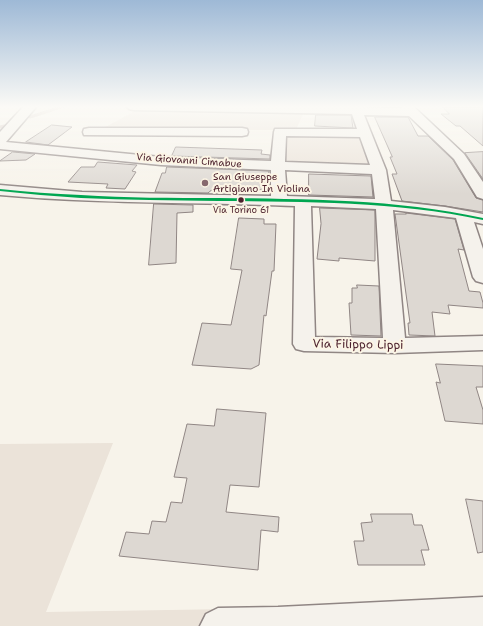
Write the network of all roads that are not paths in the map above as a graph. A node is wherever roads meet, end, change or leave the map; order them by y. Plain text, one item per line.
1 (86, 135) edge
2 (280, 135) edge
3 (366, 135) edge
4 (436, 135) edge
5 (0, 145) edge
6 (69, 151) junction
7 (278, 166) junction
8 (379, 170) junction
9 (0, 190) edge
10 (483, 194) edge
11 (279, 200) junction
12 (303, 201) junction
13 (384, 204) junction
14 (463, 214) junction
15 (483, 220) edge
16 (483, 277) edge
17 (483, 343) edge
18 (395, 346) junction
19 (483, 614) edge
20 (218, 626) edge

1 - 6 street
2 - 7 street
3 - 8 street
4 - 10 street
5 - 6 street, Via Giovanni Cimabue
6 - 7 street, Via Giovanni Cimabue
7 - 8 street, Via Giovanni Cimabue
7 - 11 street
8 - 13 street
9 - 11 street
11 - 12 street
12 - 13 street
12 - 18 street, Via Filippo Lippi
13 - 14 street
13 - 18 street
14 - 15 street
14 - 16 street
17 - 18 street, Via Filippo Lippi
19 - 20 street

